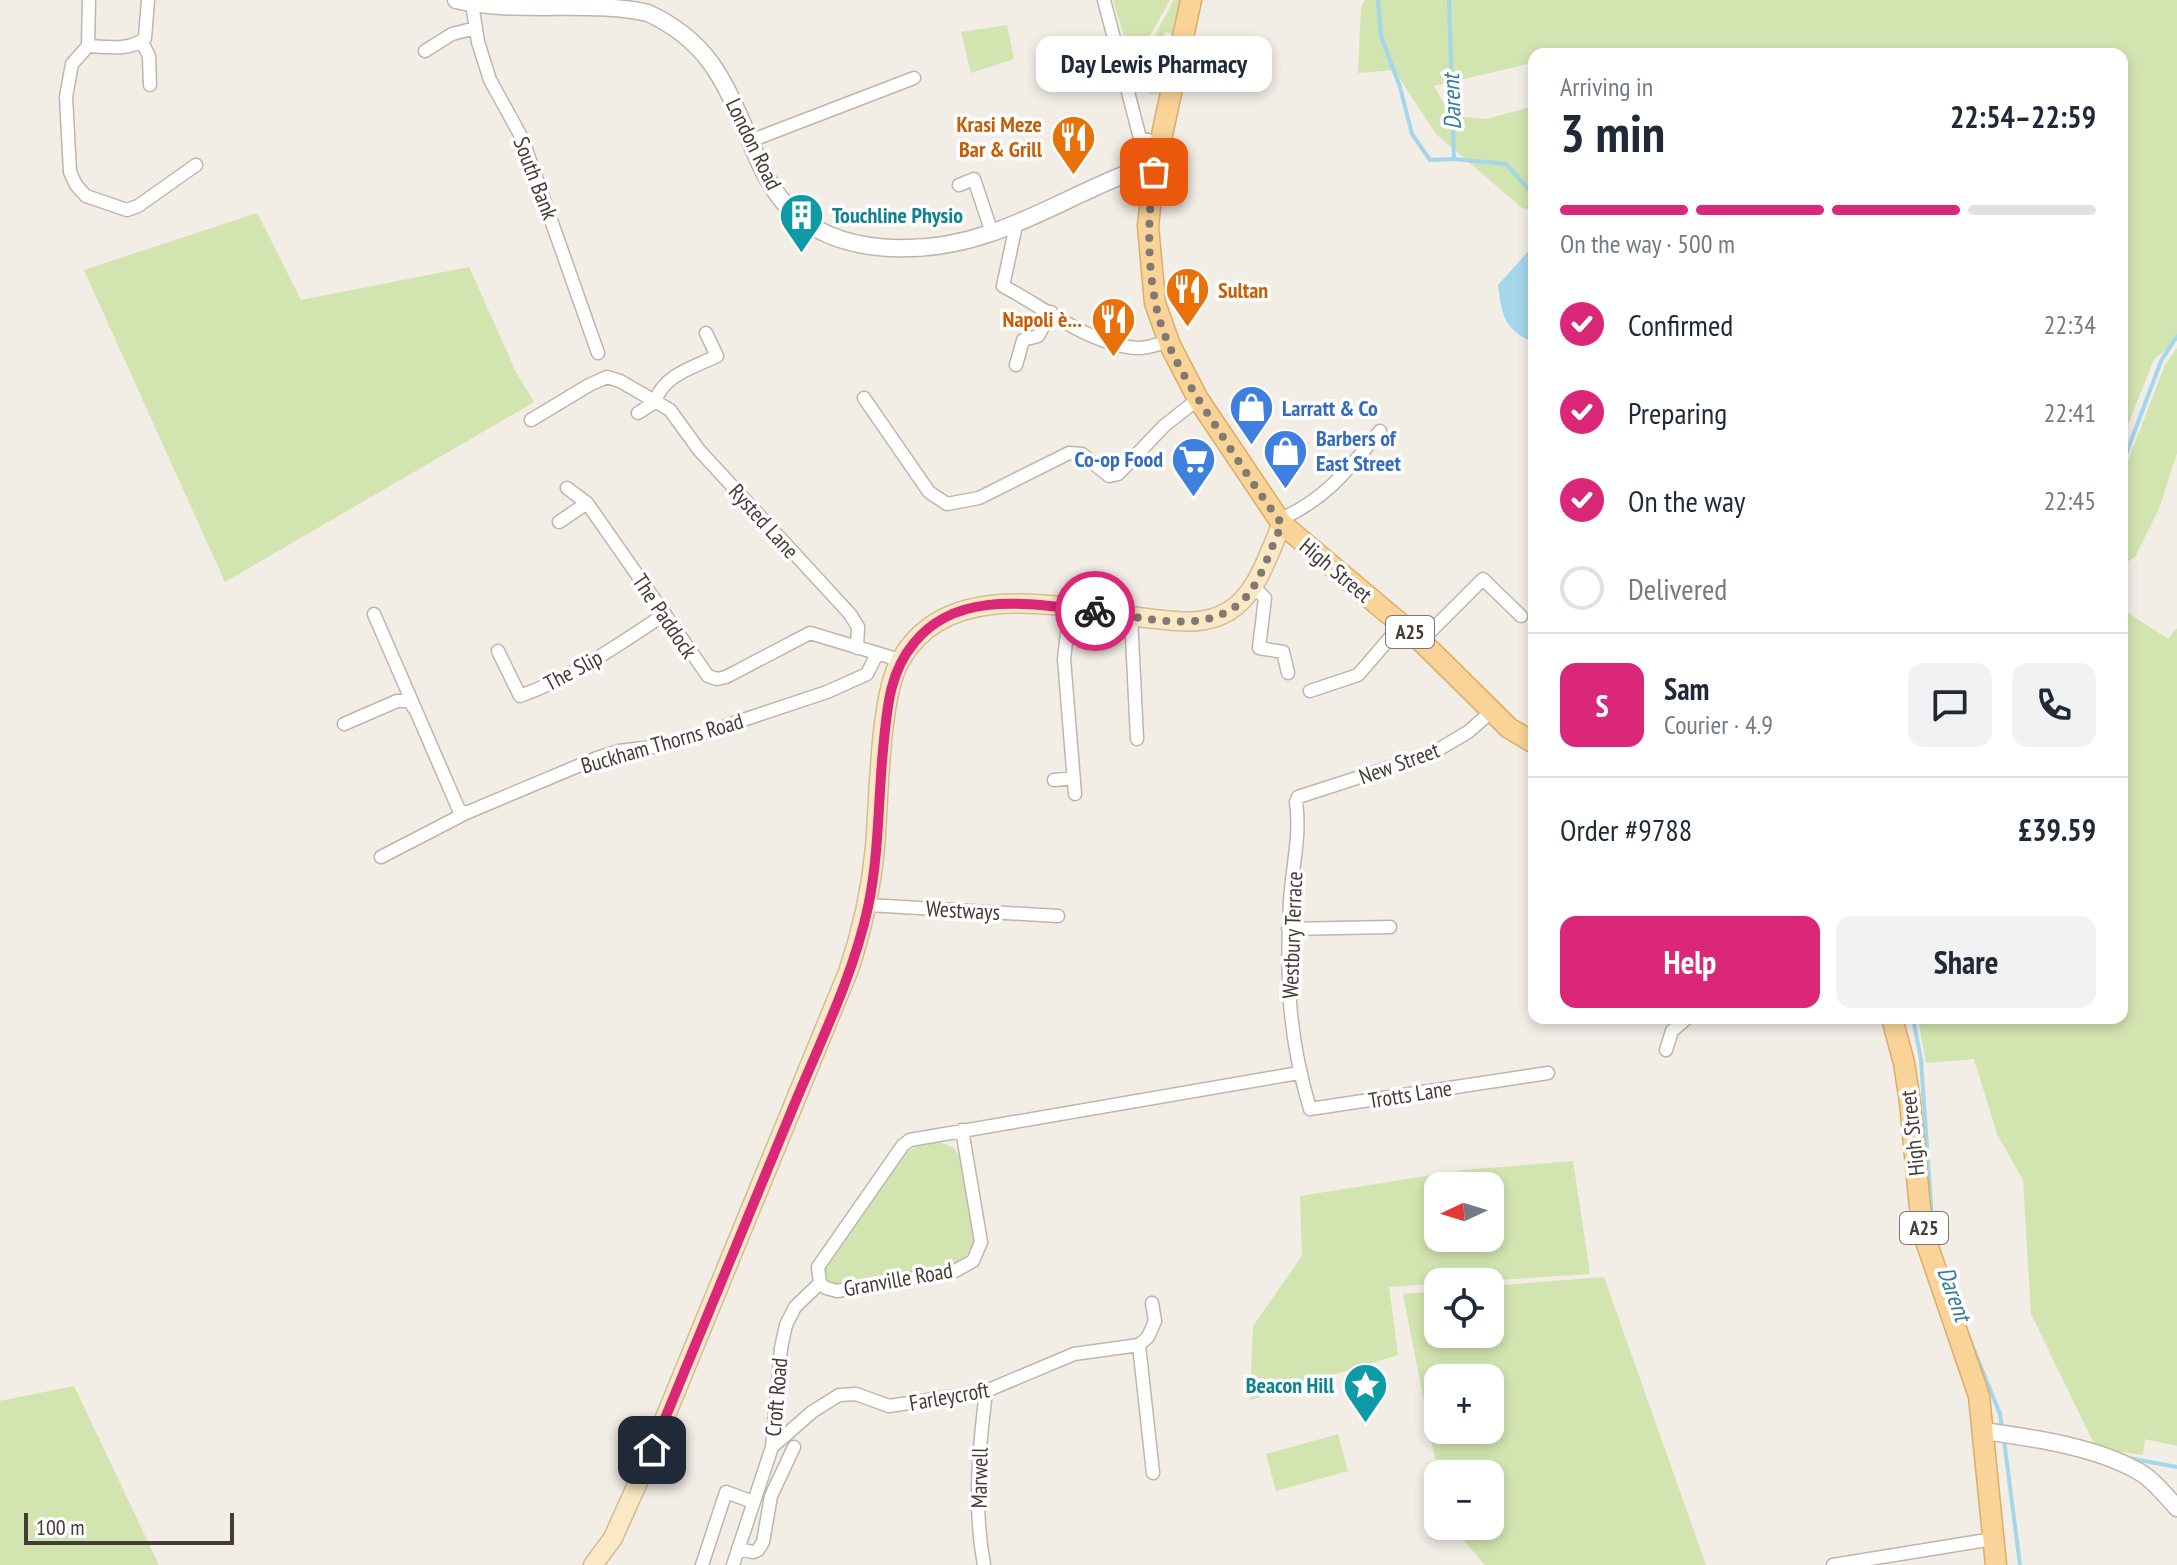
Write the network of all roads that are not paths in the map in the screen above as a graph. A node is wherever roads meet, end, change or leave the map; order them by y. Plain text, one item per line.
1 (89, 0) edge
2 (148, 0) edge
3 (1104, 0) edge
4 (1191, 0) edge
5 (464, 2) edge
6 (496, 2) edge
7 (627, 3) edge
8 (476, 28) junction
9 (142, 42) junction
10 (88, 46) junction
11 (425, 51) dead end
12 (914, 78) dead end
13 (150, 85) dead end
14 (750, 141) junction
15 (1160, 143) junction
16 (196, 165) dead end
17 (1154, 172) junction
18 (959, 185) dead end
19 (1013, 225) junction
20 (992, 233) junction
21 (1051, 312) junction
22 (706, 333) dead end
23 (1169, 341) junction
24 (598, 353) dead end
25 (1016, 365) dead end
26 (864, 398) dead end
27 (1198, 399) junction
28 (655, 402) junction
29 (638, 413) dead end
30 (531, 420) dead end
31 (1380, 431) dead end
32 (567, 488) dead end
33 (587, 503) junction
34 (559, 522) dead end
35 (1280, 522) junction
36 (1253, 586) junction
37 (1070, 608) junction
38 (374, 614) dead end
39 (665, 614) junction
40 (1131, 616) junction
41 (1521, 616) dead end
42 (1401, 625) junction
43 (1421, 641) junction
44 (857, 648) junction
45 (498, 651) dead end
46 (877, 654) junction
47 (900, 660) junction
48 (1288, 673) dead end
49 (1310, 691) dead end
50 (413, 707) junction
51 (1491, 712) junction
52 (344, 724) dead end
53 (1137, 739) dead end
54 (1528, 739) edge
55 (1073, 778) junction
56 (1054, 780) dead end
57 (1075, 794) dead end
58 (1298, 797) joint
59 (466, 813) junction
60 (381, 857) dead end
61 (868, 905) junction
62 (1058, 916) dead end
63 (1390, 927) dead end
64 (1288, 929) junction
65 (1680, 1024) edge
66 (1893, 1024) edge
67 (1666, 1050) dead end
68 (1299, 1073) junction
69 (1548, 1073) dead end
70 (962, 1130) junction
71 (820, 1283) junction
72 (1152, 1303) dead end
73 (1139, 1345) junction
74 (986, 1391) junction
75 (1989, 1432) junction
76 (772, 1447) junction
77 (794, 1447) dead end
78 (1153, 1473) dead end
79 (753, 1502) junction
80 (2177, 1508) edge
81 (1993, 1539) junction
82 (738, 1549) junction
83 (754, 1559) edge
84 (593, 1565) edge
85 (702, 1565) edge
86 (733, 1565) edge
87 (984, 1565) edge
88 (1833, 1565) edge
89 (1996, 1565) edge

1 - 10 street
2 - 9 street
3 - 15 street
4 - 15 main road, A25
5 - 6 street, London Road
5 - 8 street, South Bank
6 - 7 street, London Road
7 - 14 street, London Road
8 - 11 street
8 - 24 street, South Bank
9 - 10 street
9 - 13 street
10 - 16 street
12 - 14 street
14 - 20 street, London Road
15 - 17 main road, A25
17 - 19 street, London Road
17 - 23 main road, A25
18 - 20 street
19 - 20 street, London Road
19 - 21 street
21 - 23 street
21 - 25 street
22 - 28 street
23 - 27 main road, A25
26 - 27 street
27 - 35 main road, A25
28 - 29 street
28 - 30 street, Rysted Lane
28 - 44 street, Rysted Lane
31 - 35 street
32 - 33 street, The Paddock
33 - 34 street
33 - 39 street, The Paddock
35 - 36 main road
35 - 42 main road, High Street / A25
36 - 40 main road
36 - 48 street
37 - 40 main road
37 - 47 main road
37 - 55 street
38 - 50 street
39 - 44 street, The Paddock
39 - 45 street, The Slip
40 - 53 street
41 - 43 street
42 - 43 main road, High Street / A25
42 - 49 street
43 - 51 main road, High Street / A25
44 - 46 street, The Paddock
46 - 47 street, The Paddock
46 - 59 street, Buckham Thorns Road
47 - 61 main road
50 - 52 street
50 - 59 street
51 - 54 main road, High Street / A25
51 - 58 street, New Street
55 - 56 street
55 - 57 street
58 - 64 street, Westbury Terrace
59 - 60 street, Buckham Thorns Road
61 - 62 street, Westways
61 - 84 main road
63 - 64 street
64 - 68 street, Westbury Terrace
65 - 67 street
66 - 75 main road, High Street / A25
68 - 69 street, Trotts Lane
68 - 70 street, Granville Road
70 - 71 street, Granville Road
70 - 71 street, Granville Road
71 - 76 street, Croft Road
72 - 73 street
73 - 74 street, Farleycroft
73 - 78 street
74 - 76 street, Farleycroft
74 - 87 street, Marwell
75 - 80 street
75 - 81 main road, A25
76 - 79 street, Croft Road
77 - 83 street
79 - 82 street, Croft Road
79 - 85 street
81 - 88 street
81 - 89 main road, A25
82 - 83 street
82 - 86 street, Croft Road

